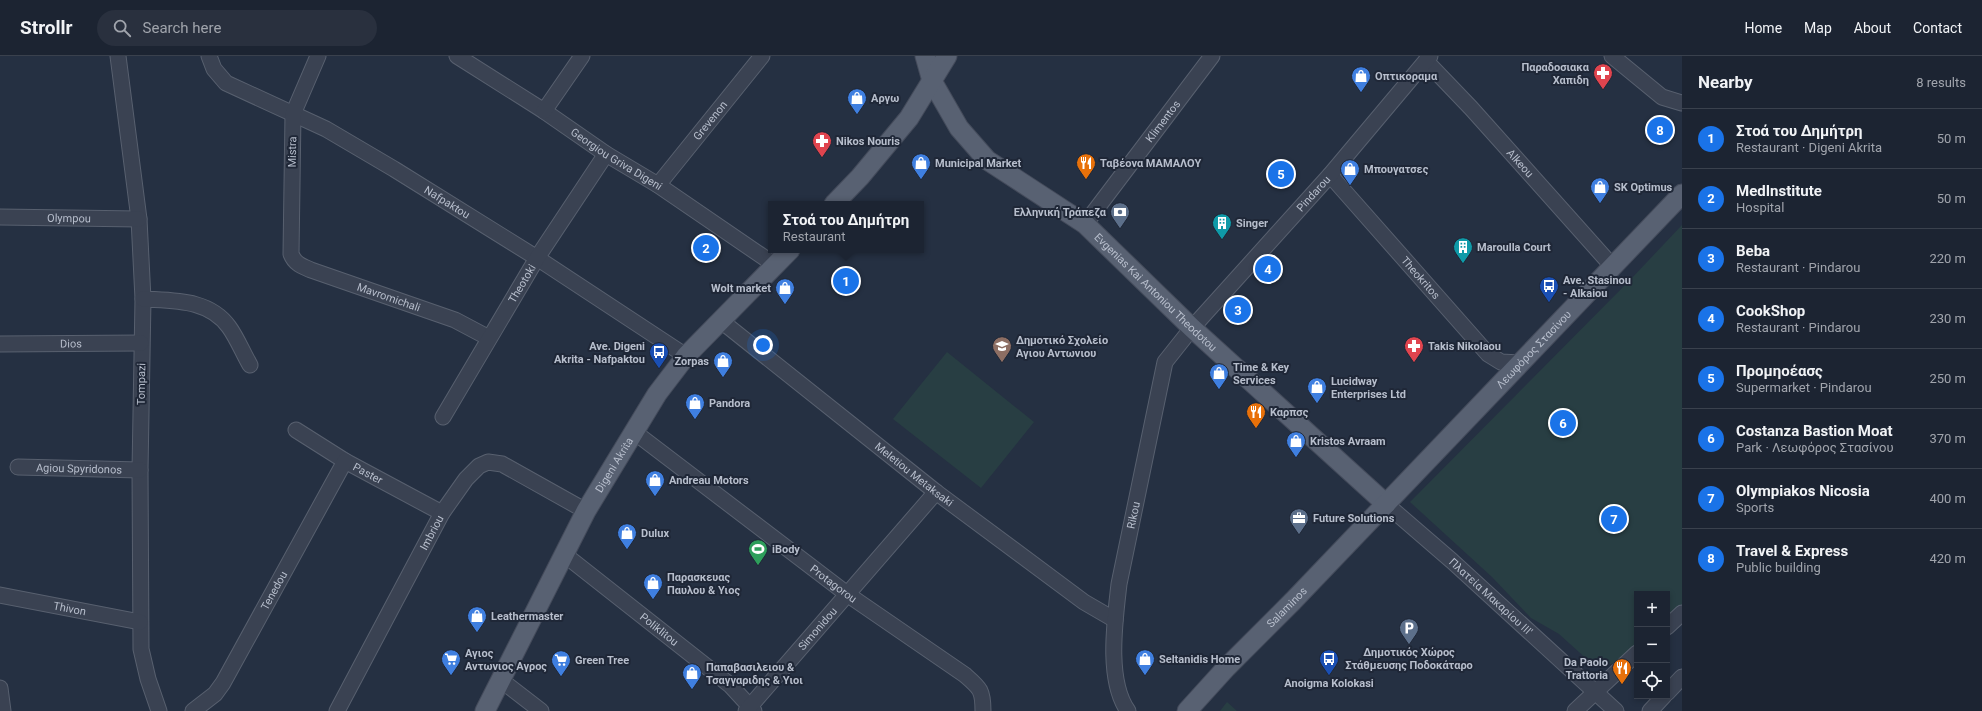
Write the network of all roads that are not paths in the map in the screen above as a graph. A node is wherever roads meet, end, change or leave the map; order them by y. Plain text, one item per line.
1 (118, 56) edge
2 (209, 56) edge
3 (318, 56) edge
4 (456, 56) edge
5 (582, 56) edge
6 (762, 56) edge
7 (925, 56) edge
8 (947, 56) edge
9 (952, 56) edge
10 (1212, 56) edge
11 (1612, 56) edge
12 (1428, 59) edge
13 (932, 81) junction
14 (1682, 103) edge
15 (544, 111) junction
16 (293, 114) junction
17 (606, 154) junction
18 (1330, 175) junction
19 (658, 185) junction
20 (1682, 194) edge
21 (837, 201) edge
22 (0, 217) edge
23 (139, 219) junction
24 (1085, 224) junction
25 (787, 253) edge
26 (291, 254) joint
27 (537, 258) junction
28 (775, 265) junction
29 (1613, 267) junction
30 (143, 299) junction
31 (720, 320) junction
32 (1192, 328) junction
33 (489, 338) junction
34 (141, 342) junction
35 (0, 344) edge
36 (686, 356) junction
37 (1520, 363) junction
38 (250, 365) dead end
39 (443, 417) dead end
40 (296, 430) dead end
41 (633, 431) junction
42 (345, 461) junction
43 (18, 467) dead end
44 (140, 470) junction
45 (936, 492) junction
46 (1386, 504) junction
47 (586, 511) junction
48 (442, 513) junction
49 (565, 555) junction
50 (847, 594) junction
51 (0, 595) edge
52 (1682, 613) edge
53 (1115, 620) junction
54 (140, 622) junction
55 (1670, 624) edge
56 (1634, 657) edge
57 (1682, 677) edge
58 (501, 680) junction
59 (0, 688) edge
60 (1670, 690) edge
61 (1595, 691) junction
62 (1661, 699) edge
63 (750, 709) edge
64 (3, 711) edge
65 (159, 711) edge
66 (193, 711) edge
67 (337, 711) edge
68 (485, 711) edge
69 (541, 711) edge
70 (983, 711) edge
71 (1128, 711) edge
72 (1187, 711) edge
73 (1575, 711) edge
74 (1616, 711) edge
75 (1650, 711) edge

1 - 23 street, Tompazi
2 - 16 street, Nafpaktou
3 - 16 street, Mistra
4 - 15 street, Georgiou Griva Digeni
5 - 15 street
6 - 19 street, Grevenon
7 - 13 main road, Evgenias Kai Antoniou Theodotou
8 - 13 main road
9 - 13 main road
10 - 24 street, Klimentos
11 - 14 street
12 - 18 street, Pindarou
12 - 29 street, Alkeou
13 - 21 main road
13 - 24 main road, Evgenias Kai Antoniou Theodotou
15 - 17 street, Georgiou Griva Digeni
16 - 26 street, Mistra
16 - 27 street, Nafpaktou
17 - 19 street, Georgiou Griva Digeni
17 - 27 street, Theotoki
18 - 32 street, Pindarou
18 - 37 street, Theokritos
19 - 28 street, Georgiou Griva Digeni
20 - 29 main road, Λεωφόρος Στασίνου
22 - 23 street, Olympou
23 - 30 street, Tompazi
24 - 32 main road, Evgenias Kai Antoniou Theodotou
25 - 28 main road, Digeni Akrita
26 - 33 street, Mavromichali
27 - 33 street, Theotoki
27 - 36 street, Nafpaktou
28 - 31 main road, Digeni Akrita
29 - 37 main road, Λεωφόρος Στασίνου
30 - 34 street, Tompazi
30 - 38 street
31 - 36 main road, Digeni Akrita
31 - 45 street, Meletiou Metaksaki
32 - 46 main road, Evgenias Kai Antoniou Theodotou
32 - 53 street, Rikou
33 - 39 street, Theotoki
34 - 35 street, Dios
34 - 44 street, Tompazi
36 - 41 main road, Digeni Akrita
37 - 46 main road, Λεωφόρος Στασίνου
40 - 42 street, Paster
41 - 47 main road, Digeni Akrita
41 - 50 street, Protagorou
42 - 48 street, Paster
42 - 66 street, Tenedou
43 - 44 street, Agiou Spyridonos
44 - 54 street, Tompazi
45 - 50 street, Simonidou
45 - 53 street, Meletiou Metaksaki
46 - 61 street, Πλατεία Μακαρίου ΙΙΙ'
46 - 72 main road, Salaminos
47 - 48 street, Imbriou
47 - 49 main road, Digeni Akrita
48 - 67 street, Imbriou
49 - 58 main road, Digeni Akrita
49 - 63 street, Poliklitou
50 - 63 street, Simonidou
50 - 70 street, Protagorou
51 - 54 street, Thivon
52 - 55 street
53 - 71 street, Rikou
54 - 65 street, Tompazi
56 - 61 street
57 - 60 street
58 - 68 main road, Digeni Akrita
58 - 69 street
59 - 64 street
61 - 73 street
61 - 74 street, Πλατεία Μακαρίου ΙΙΙ'
62 - 75 street

